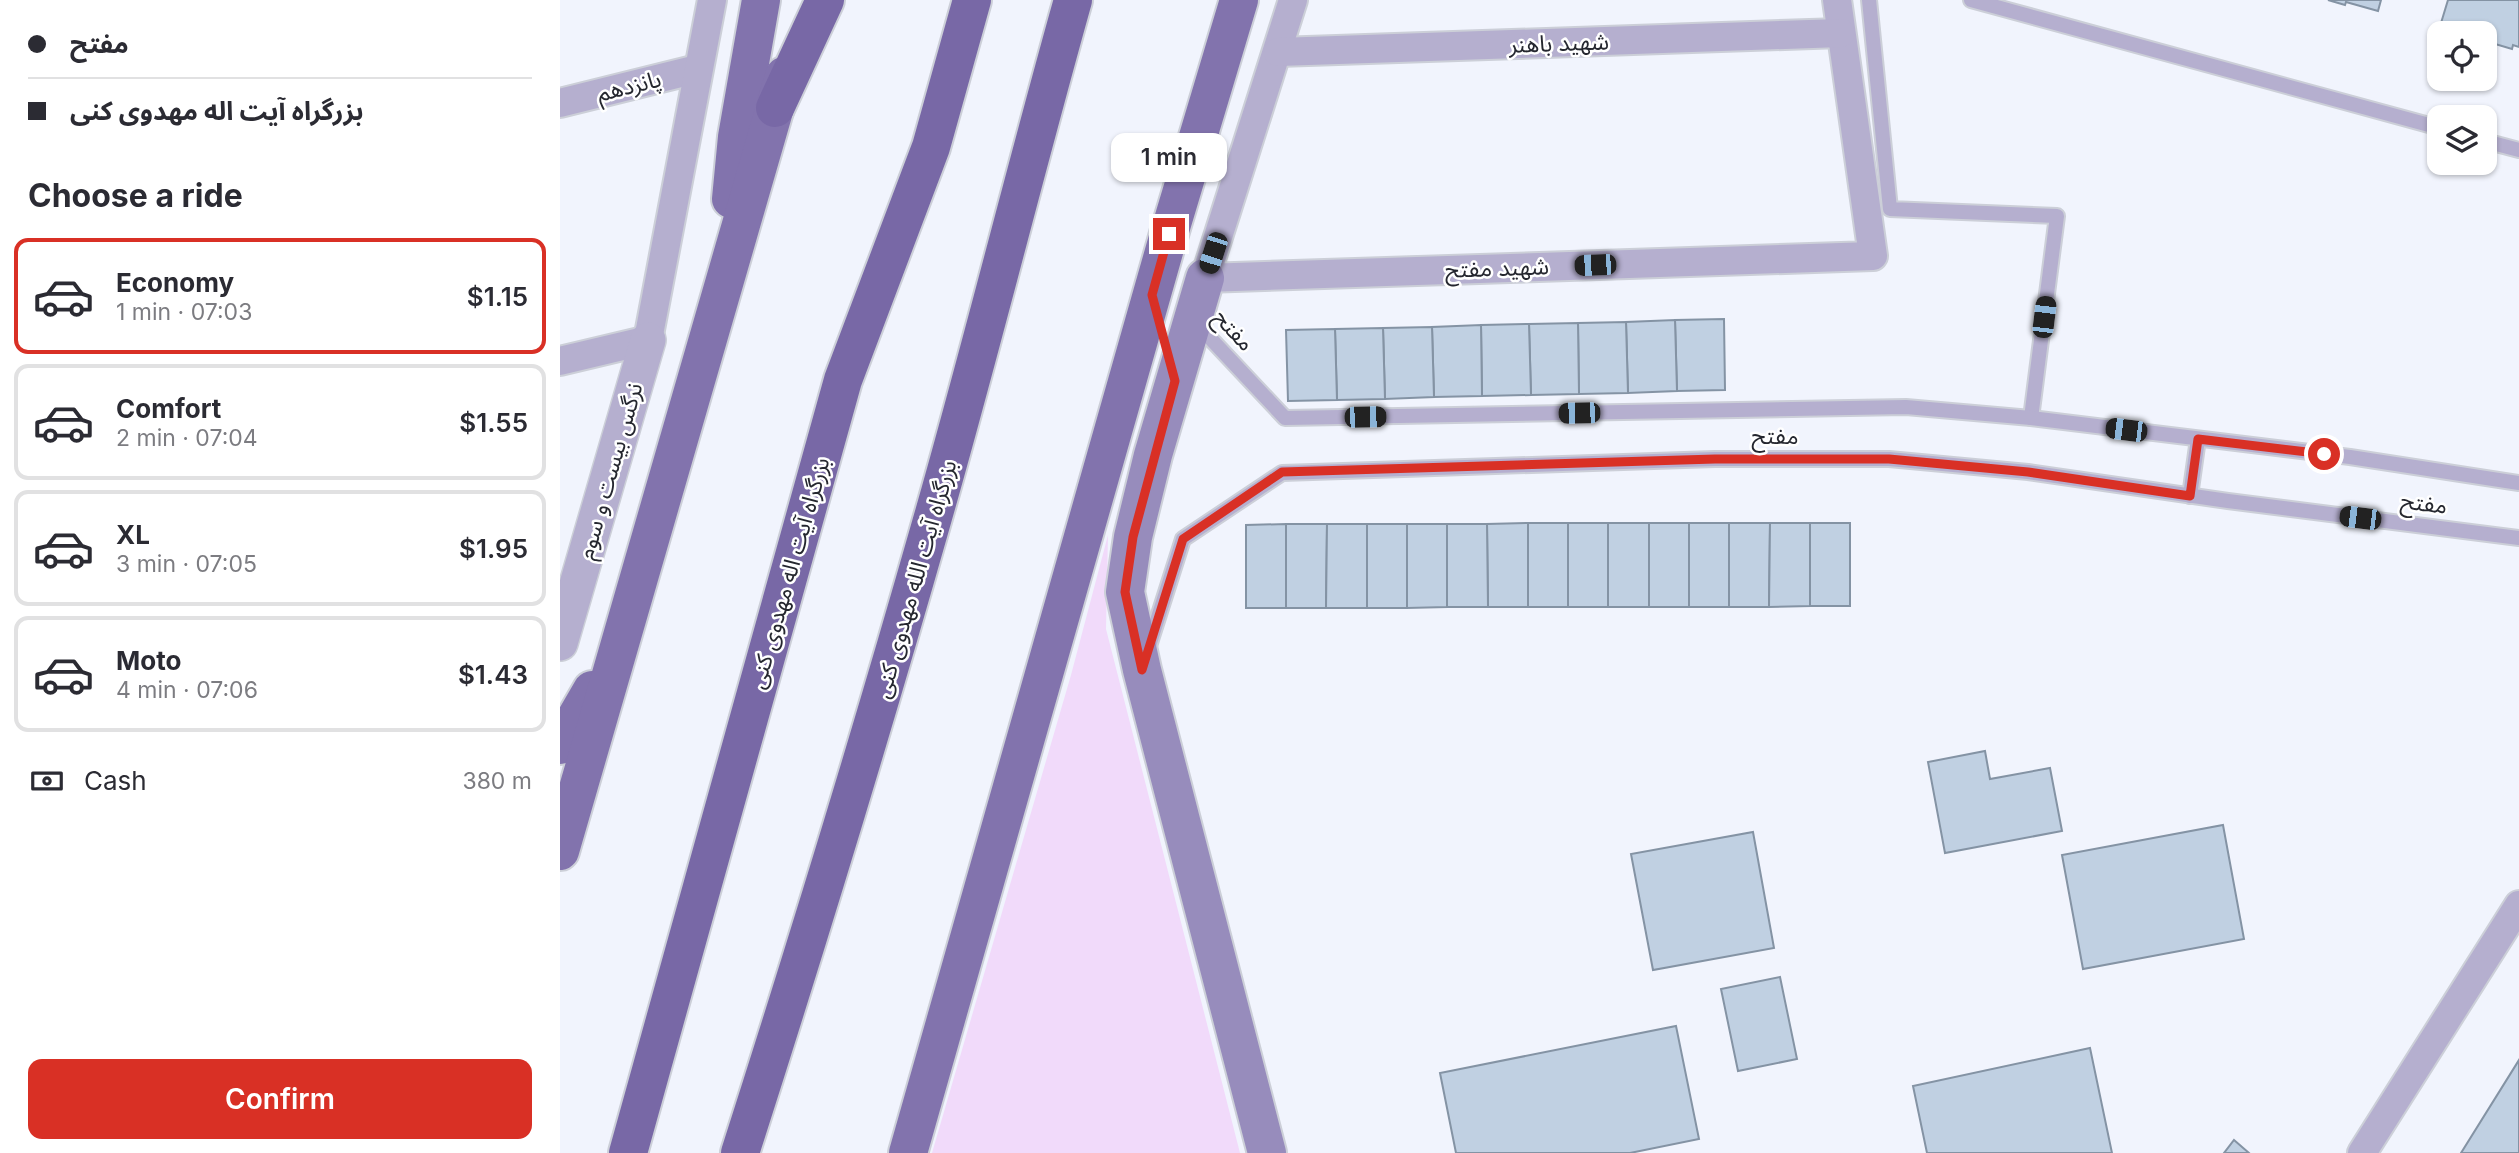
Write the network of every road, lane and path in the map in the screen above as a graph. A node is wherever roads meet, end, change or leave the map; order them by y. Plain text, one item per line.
1 (712, 0) edge
2 (761, 0) edge
3 (806, 0) edge
4 (825, 0) edge
5 (972, 0) edge
6 (1073, 0) edge
7 (1239, 0) edge
8 (1293, 0) edge
9 (1837, 0) edge
10 (1869, 0) edge
11 (1970, 0) edge
12 (1842, 33) junction
13 (1278, 52) junction
14 (697, 69) junction
15 (560, 103) edge
16 (775, 108) junction
17 (2427, 124) edge
18 (2497, 144) edge
19 (2519, 150) edge
20 (1205, 278) junction
21 (1152, 295) junction
22 (722, 296) junction
23 (1193, 319) junction
24 (648, 340) junction
25 (560, 361) edge
26 (1175, 381) junction
27 (2031, 418) junction
28 (2198, 439) junction
29 (1105, 462) junction
30 (2519, 483) edge
31 (2190, 496) junction
32 (2519, 538) edge
33 (563, 624) edge
34 (621, 640) junction
35 (1142, 670) junction
36 (560, 745) edge
37 (560, 851) edge
38 (2519, 905) edge
39 (628, 1153) edge
40 (740, 1153) edge
41 (908, 1153) edge
42 (1267, 1153) edge
43 (2362, 1153) edge

1 - 14 street
2 - 22 main road
3 - 16 main road
4 - 16 highway
5 - 39 highway, بزرگراه آیت اله مهدوی کنی
6 - 40 highway, بزرگراه آیت الله مهدوی کنی
7 - 21 main road
8 - 13 street
9 - 12 street
10 - 27 lane
11 - 17 lane
12 - 13 street, شهید باهنر
12 - 20 street, شهید مفتح
13 - 20 street
14 - 15 street, پانزدهم
14 - 24 street
16 - 22 main road
18 - 19 lane
20 - 23 main road
21 - 26 main road
21 - 29 main road
22 - 34 main road
23 - 26 main road
23 - 27 lane, مفتح
24 - 25 street
24 - 33 street, نرگس بیست و سوم
26 - 29 main road
26 - 35 main road
27 - 28 lane, مفتح
28 - 30 lane, مفتح
28 - 31 lane
29 - 41 main road
31 - 32 lane, مفتح
31 - 35 lane, مفتح
34 - 36 main road
34 - 37 main road
35 - 42 main road
38 - 43 street

